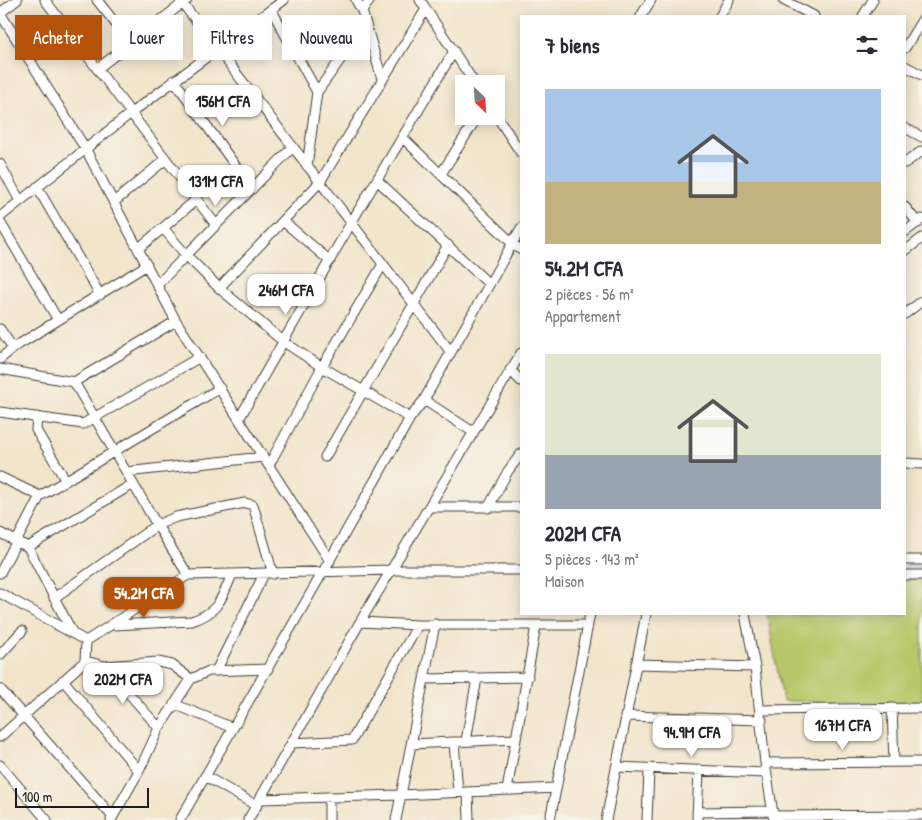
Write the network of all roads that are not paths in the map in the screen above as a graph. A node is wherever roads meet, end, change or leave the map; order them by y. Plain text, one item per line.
1 (17, 0) edge
2 (46, 0) edge
3 (97, 0) edge
4 (356, 0) edge
5 (370, 0) edge
6 (420, 0) edge
7 (650, 0) edge
8 (729, 0) edge
9 (783, 0) edge
10 (873, 0) edge
11 (183, 1) edge
12 (281, 1) edge
13 (271, 9) junction
14 (426, 9) junction
15 (362, 10) junction
16 (58, 15) edge
17 (166, 15) edge
18 (193, 15) edge
19 (263, 15) edge
20 (363, 15) edge
21 (642, 15) edge
22 (721, 15) edge
23 (812, 15) edge
24 (865, 15) edge
25 (112, 19) edge
26 (922, 20) edge
27 (15, 36) edge
28 (370, 38) edge
29 (906, 46) edge
30 (454, 51) junction
31 (112, 57) edge
32 (31, 60) edge
33 (91, 60) edge
34 (201, 60) edge
35 (226, 60) edge
36 (341, 60) edge
37 (906, 67) edge
38 (97, 68) junction
39 (469, 75) edge
40 (922, 75) edge
41 (382, 79) junction
42 (174, 80) junction
43 (318, 92) junction
44 (131, 113) junction
45 (472, 125) edge
46 (503, 125) edge
47 (906, 129) edge
48 (402, 137) junction
49 (922, 137) edge
50 (293, 147) junction
51 (85, 148) junction
52 (520, 151) edge
53 (922, 151) edge
54 (166, 159) junction
55 (906, 162) edge
56 (0, 164) edge
57 (307, 166) junction
58 (441, 174) junction
59 (377, 180) junction
60 (320, 182) junction
61 (37, 187) junction
62 (252, 189) junction
63 (197, 199) junction
64 (20, 201) junction
65 (114, 202) junction
66 (906, 208) edge
67 (0, 217) edge
68 (283, 221) junction
69 (920, 221) edge
70 (0, 222) edge
71 (351, 222) junction
72 (216, 225) junction
73 (163, 228) junction
74 (520, 230) edge
75 (906, 231) edge
76 (922, 238) edge
77 (512, 243) junction
78 (448, 245) junction
79 (138, 249) junction
80 (520, 249) edge
81 (906, 250) edge
82 (186, 255) junction
83 (330, 261) junction
84 (383, 264) junction
85 (147, 265) junction
86 (489, 284) junction
87 (157, 285) junction
88 (219, 288) junction
89 (100, 295) junction
90 (922, 301) edge
91 (413, 303) junction
92 (906, 313) edge
93 (58, 320) junction
94 (176, 321) junction
95 (0, 329) edge
96 (284, 342) junction
97 (13, 348) junction
98 (450, 351) junction
99 (520, 355) edge
100 (200, 357) junction
101 (0, 359) edge
102 (322, 367) junction
103 (0, 369) edge
104 (510, 370) junction
105 (520, 380) edge
106 (74, 382) junction
107 (220, 388) junction
108 (365, 391) junction
109 (424, 400) junction
110 (0, 412) edge
111 (37, 418) junction
112 (94, 418) junction
113 (410, 418) junction
114 (239, 420) junction
115 (473, 432) junction
116 (114, 452) junction
117 (520, 455) edge
118 (263, 457) junction
119 (325, 457) dead end
120 (906, 463) edge
121 (922, 464) edge
122 (269, 465) junction
123 (126, 472) junction
124 (0, 477) edge
125 (66, 481) junction
126 (133, 484) junction
127 (40, 496) junction
128 (429, 507) junction
129 (520, 507) edge
130 (488, 508) junction
131 (157, 525) junction
132 (0, 533) edge
133 (16, 541) junction
134 (28, 547) junction
135 (906, 560) edge
136 (922, 560) edge
137 (330, 561) junction
138 (392, 570) junction
139 (520, 570) edge
140 (323, 572) junction
141 (0, 573) edge
142 (268, 574) junction
143 (232, 575) junction
144 (906, 575) edge
145 (922, 575) edge
146 (188, 576) junction
147 (0, 594) edge
148 (54, 598) junction
149 (590, 615) edge
150 (646, 615) edge
151 (745, 615) edge
152 (360, 622) junction
153 (434, 624) junction
154 (113, 625) junction
155 (418, 625) junction
156 (588, 625) junction
157 (536, 626) junction
158 (22, 631) dead end
159 (72, 634) junction
160 (86, 641) junction
161 (0, 655) edge
162 (84, 661) junction
163 (636, 664) junction
164 (105, 666) junction
165 (755, 667) junction
166 (268, 670) junction
167 (216, 671) junction
168 (528, 677) junction
169 (477, 678) junction
170 (190, 679) junction
171 (424, 679) junction
172 (63, 680) junction
173 (0, 689) edge
174 (174, 704) junction
175 (892, 708) junction
176 (922, 708) edge
177 (760, 710) junction
178 (24, 715) junction
179 (625, 716) junction
180 (762, 720) junction
181 (159, 728) junction
182 (233, 728) junction
183 (0, 736) edge
184 (516, 739) junction
185 (466, 741) junction
186 (454, 742) junction
187 (293, 743) junction
188 (411, 744) junction
189 (765, 762) junction
190 (894, 762) junction
191 (922, 762) edge
192 (0, 765) edge
193 (616, 767) junction
194 (649, 770) junction
195 (698, 770) junction
196 (139, 771) junction
197 (766, 773) junction
198 (205, 776) junction
199 (556, 788) junction
200 (507, 790) junction
201 (458, 792) junction
202 (468, 792) junction
203 (400, 795) junction
204 (330, 797) junction
205 (259, 803) junction
206 (922, 815) edge
207 (697, 816) edge
208 (773, 816) edge
209 (112, 818) edge
210 (876, 818) edge
211 (47, 820) edge
212 (180, 820) edge
213 (248, 820) edge
214 (329, 820) edge
215 (396, 820) edge
216 (469, 820) edge
217 (550, 820) edge
218 (606, 820) edge
219 (647, 820) edge

1 - 27 street
2 - 16 street
3 - 25 street
4 - 15 street
5 - 15 street
6 - 14 street
7 - 21 street
8 - 22 street
9 - 23 street
10 - 24 street
11 - 17 street
11 - 18 street
12 - 13 street
13 - 19 street
13 - 43 street
14 - 30 street
14 - 41 street
15 - 20 street
26 - 29 street
28 - 41 street
30 - 39 street
30 - 48 street
31 - 38 street
32 - 51 street
33 - 38 street
34 - 42 street
35 - 50 street
36 - 43 street
37 - 40 street
38 - 44 street
41 - 60 street
42 - 44 street
42 - 62 street
43 - 57 street
44 - 51 street
44 - 54 street
45 - 58 street
46 - 52 street
47 - 49 street
48 - 58 street
48 - 59 street
50 - 57 street
50 - 62 street
51 - 61 street
51 - 65 street
53 - 55 street
54 - 63 street
54 - 65 street
56 - 64 street
57 - 60 street
58 - 77 street
59 - 71 street
59 - 78 street
60 - 68 street
60 - 71 street
61 - 64 street
61 - 89 street
62 - 72 street
63 - 72 street
63 - 73 street
64 - 67 street
65 - 79 street
66 - 69 street
68 - 83 street
68 - 88 street
69 - 75 street
70 - 93 street
71 - 83 street
71 - 84 street
72 - 82 street
73 - 79 street
73 - 82 street
74 - 77 street
76 - 81 street
77 - 80 street
77 - 86 street
78 - 86 street
78 - 91 street
79 - 85 street
82 - 87 street
82 - 88 street
83 - 96 street
84 - 91 street
84 - 102 street
85 - 87 street
85 - 89 street
86 - 98 street
87 - 94 street
88 - 96 street
89 - 93 street
90 - 92 street
91 - 98 street
91 - 108 street
93 - 97 street
94 - 100 street
94 - 106 street
95 - 97 street
96 - 102 street
96 - 114 street
97 - 101 street
98 - 109 street
99 - 104 street
100 - 107 street
100 - 112 street
102 - 108 street
102 - 122 street
103 - 106 street
104 - 105 street
104 - 115 street
106 - 112 street
107 - 114 street
107 - 116 street
108 - 113 street
108 - 119 street
109 - 113 street
109 - 115 street
110 - 111 street
111 - 112 street
111 - 125 street
112 - 116 street
113 - 137 street
114 - 118 street
115 - 128 street
116 - 123 street
116 - 125 street
117 - 130 street
118 - 122 street
118 - 123 street
120 - 121 street
122 - 137 street
123 - 126 street
124 - 127 street
125 - 127 street
126 - 131 street
126 - 134 street
127 - 133 street
128 - 130 street
128 - 138 street
129 - 130 street
131 - 142 street
131 - 146 street
131 - 148 street
132 - 133 street
133 - 134 street
133 - 141 street
134 - 148 street
135 - 136 street
137 - 140 street
138 - 139 street
138 - 140 street
138 - 152 street
140 - 142 street
140 - 166 street
142 - 143 street
142 - 167 street
143 - 146 street
143 - 154 street
144 - 145 street
146 - 154 street
147 - 159 street
148 - 159 street
149 - 156 street
150 - 163 street
151 - 165 street
152 - 155 street
152 - 187 street
153 - 155 street
153 - 157 street
153 - 171 street
154 - 160 street
155 - 187 street
156 - 157 street
156 - 199 street
157 - 168 street
158 - 161 street
159 - 160 street
160 - 162 street
162 - 164 street
162 - 172 street
163 - 165 street
163 - 179 street
164 - 170 street
164 - 181 street
165 - 177 street
166 - 167 street
166 - 182 street
167 - 170 street
168 - 169 street
168 - 184 street
169 - 171 street
169 - 185 street
170 - 174 street
171 - 188 street
172 - 178 street
172 - 196 street
173 - 178 street
174 - 181 street
174 - 182 street
175 - 176 street
175 - 177 street
175 - 190 street
177 - 180 street
178 - 183 street
178 - 209 street
179 - 180 street
179 - 193 street
180 - 189 street
181 - 196 street
182 - 198 street
184 - 185 street
184 - 200 street
185 - 186 street
186 - 188 street
186 - 201 street
187 - 205 street
188 - 203 street
189 - 190 street
189 - 197 street
190 - 191 street
192 - 211 street
193 - 194 street
193 - 218 street
194 - 195 street
194 - 219 street
195 - 197 street
195 - 207 street
196 - 209 street
197 - 208 street
198 - 205 street
198 - 212 street
199 - 200 street
199 - 217 street
200 - 202 street
201 - 202 street
201 - 203 street
202 - 216 street
203 - 204 street
203 - 215 street
204 - 205 street
204 - 214 street
205 - 213 street
206 - 210 street
207 - 208 street
208 - 210 street

